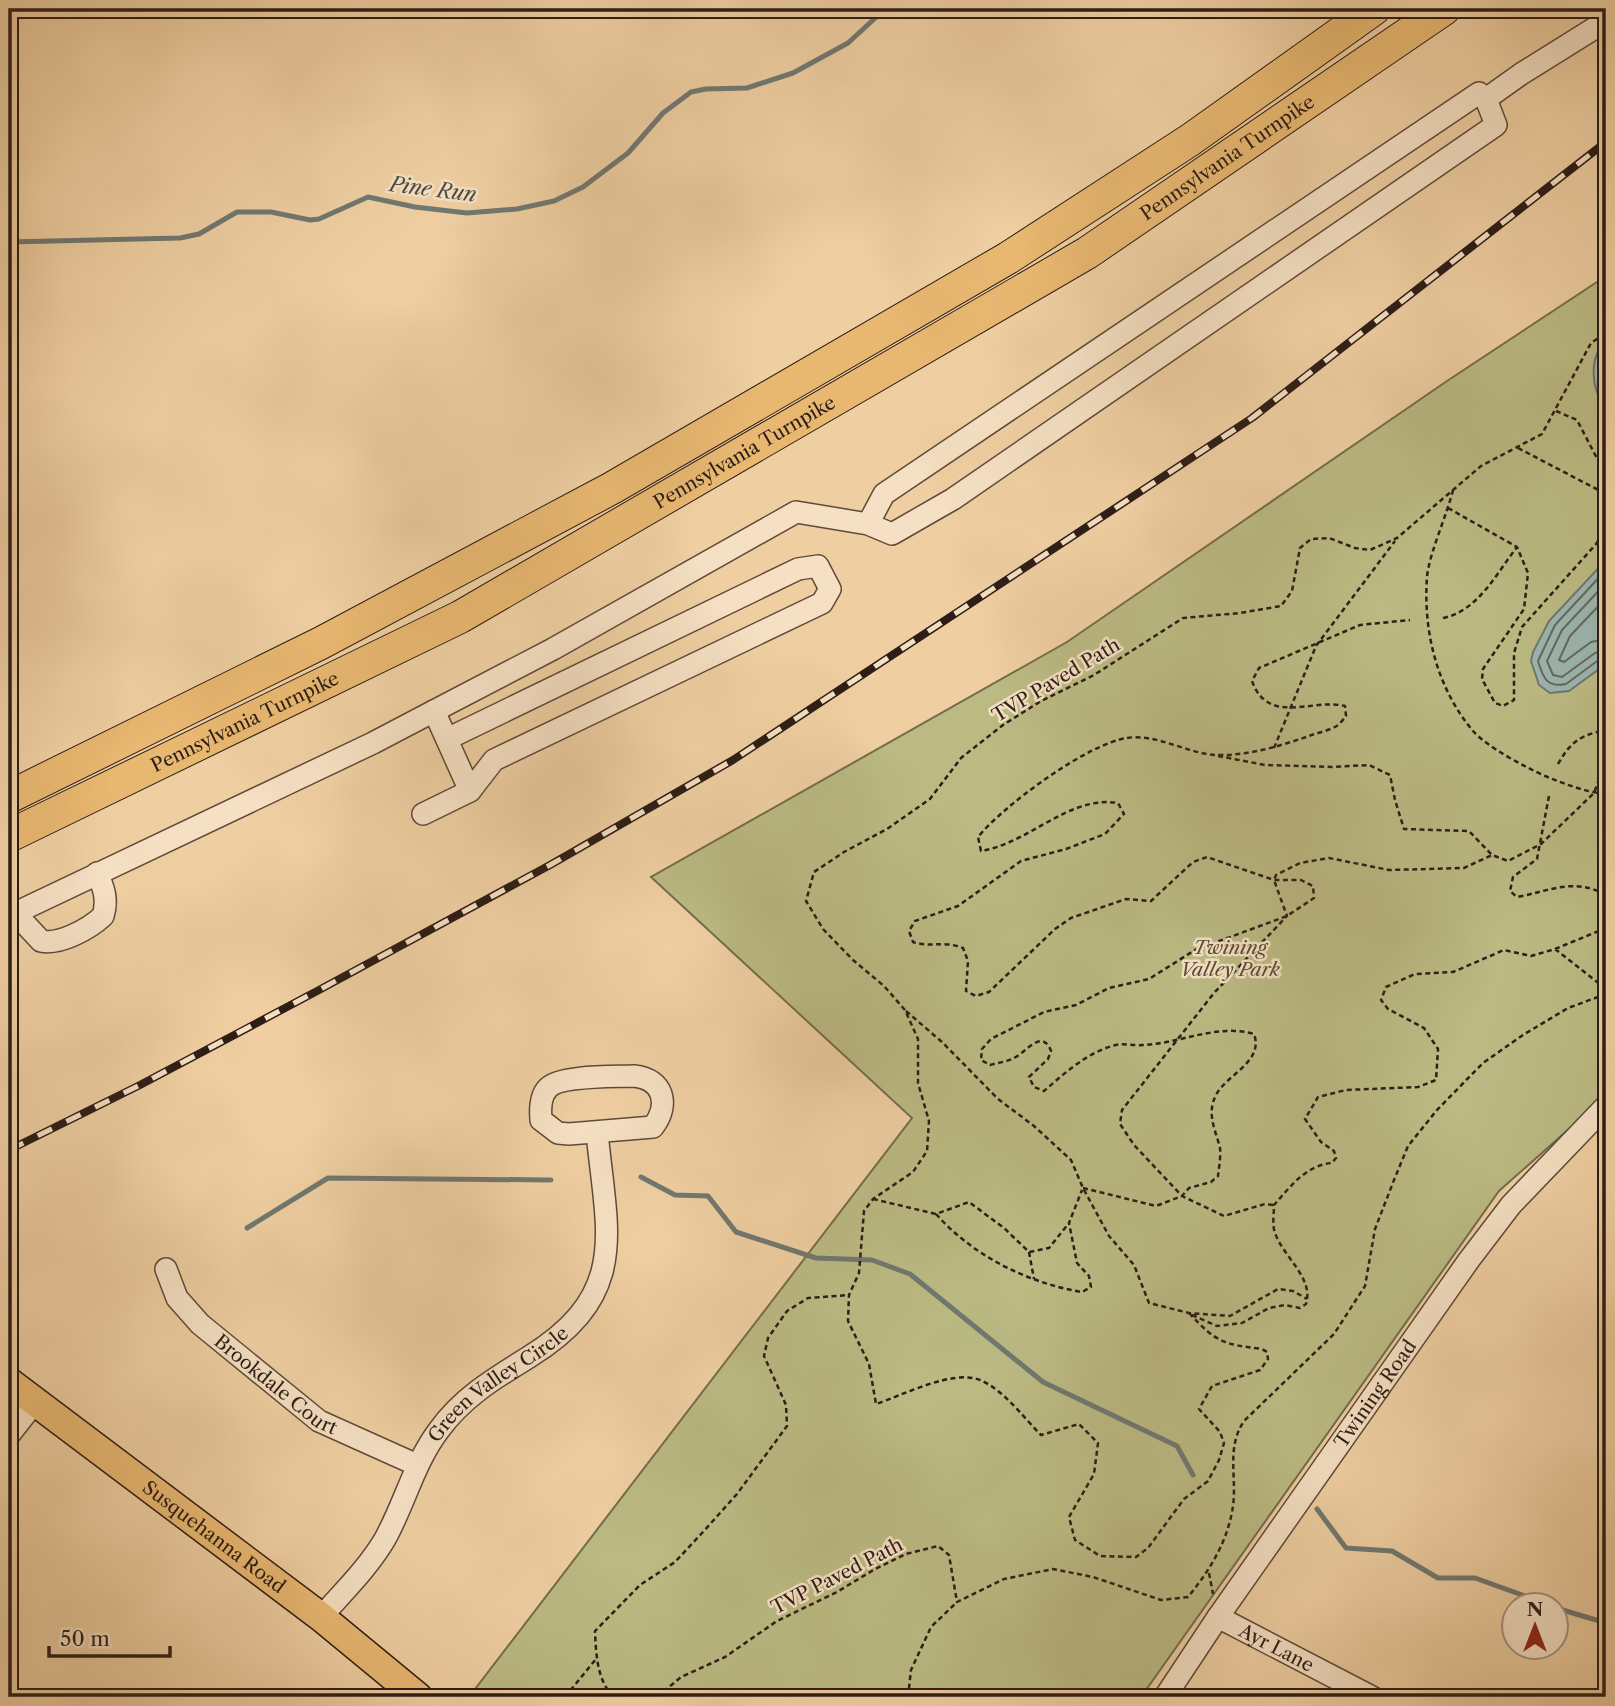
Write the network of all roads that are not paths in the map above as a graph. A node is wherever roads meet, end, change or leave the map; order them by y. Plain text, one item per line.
1 (1374, 9) edge
2 (1444, 9) edge
3 (1606, 21) edge
4 (1486, 99) junction
5 (868, 524) junction
6 (434, 711) junction
7 (447, 738) junction
8 (470, 791) junction
9 (9, 797) edge
10 (423, 814) dead end
11 (9, 836) edge
12 (97, 873) junction
13 (12, 915) edge
14 (1606, 1107) edge
15 (597, 1133) junction
16 (166, 1269) dead end
17 (9, 1381) edge
18 (36, 1402) junction
19 (9, 1435) edge
20 (417, 1465) junction
21 (321, 1617) junction
22 (1218, 1617) junction
23 (418, 1697) edge
24 (1165, 1697) edge
25 (1372, 1697) edge

1 - 9 highway, Pennsylvania Turnpike
2 - 11 highway, Pennsylvania Turnpike
3 - 4 street
4 - 5 street
4 - 5 street
5 - 6 street
6 - 7 street
6 - 12 street
7 - 8 street
7 - 8 street
8 - 10 street
12 - 13 street
12 - 13 street
14 - 22 street, Twining Road
15 - 15 street
15 - 20 street, Green Valley Circle
16 - 20 street, Brookdale Court
17 - 18 main road, Susquehanna Road
18 - 19 street
18 - 21 main road, Susquehanna Road
20 - 21 street, Green Valley Circle
21 - 23 main road, Susquehanna Road
22 - 24 street, Twining Road
22 - 25 street, Ayr Lane

